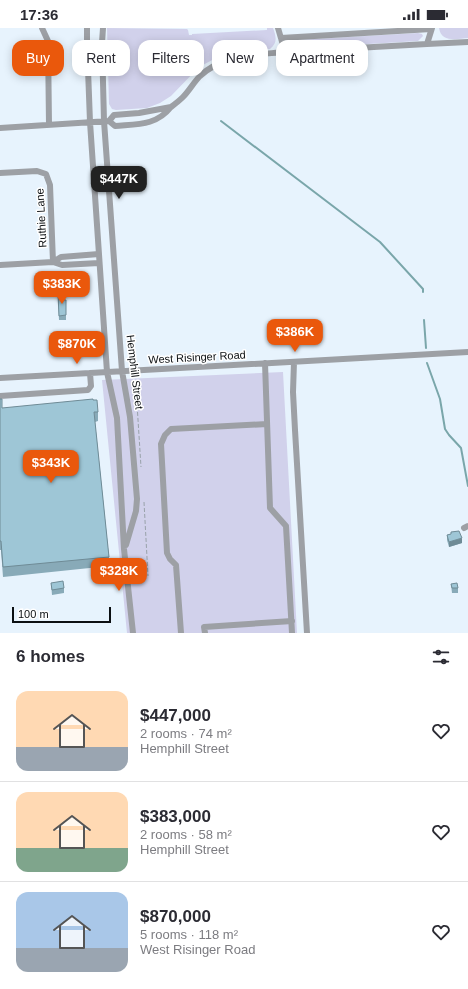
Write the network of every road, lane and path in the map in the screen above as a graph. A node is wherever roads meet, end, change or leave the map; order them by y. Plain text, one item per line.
1 (42, 28) edge
2 (88, 28) edge
3 (103, 28) edge
4 (278, 28) edge
5 (432, 28) edge
6 (281, 38) joint
7 (468, 42) edge
8 (427, 44) junction
9 (368, 47) edge
10 (276, 53) edge
11 (171, 107) junction
12 (107, 121) junction
13 (90, 122) junction
14 (49, 125) junction
15 (0, 128) edge
16 (0, 173) edge
17 (99, 254) junction
18 (52, 262) junction
19 (99, 263) junction
20 (0, 265) edge
21 (468, 352) edge
22 (294, 362) junction
23 (265, 363) junction
24 (122, 371) junction
25 (107, 372) junction
26 (90, 373) junction
27 (0, 378) edge
28 (0, 396) edge
29 (267, 424) junction
30 (124, 549) junction
31 (292, 621) junction
32 (133, 633) edge
33 (181, 633) edge
34 (204, 633) edge
35 (292, 633) edge
36 (306, 633) edge

1 - 14 street
2 - 13 street, Hemphill Street
3 - 12 street, Hemphill Street
4 - 6 street
5 - 6 street
5 - 8 street
7 - 8 street
8 - 9 street
10 - 11 street
11 - 12 street
11 - 12 street
12 - 13 street
12 - 24 street, Hemphill Street
13 - 14 street
13 - 17 street, Hemphill Street
14 - 15 street
16 - 18 street, Ruthie Lane
17 - 18 street
17 - 19 street, Hemphill Street
18 - 19 street
18 - 20 street
19 - 25 street, Hemphill Street
21 - 22 street, West Risinger Road
22 - 23 street, West Risinger Road
22 - 36 street
23 - 24 street, West Risinger Road
23 - 29 street
24 - 25 street, West Risinger Road
24 - 30 street, Hemphill Street
25 - 26 street, West Risinger Road
25 - 30 street, Hemphill Street
26 - 27 street, West Risinger Road
26 - 28 street
29 - 31 street
29 - 33 street
30 - 32 street, Hemphill Street
31 - 34 street
31 - 35 street

